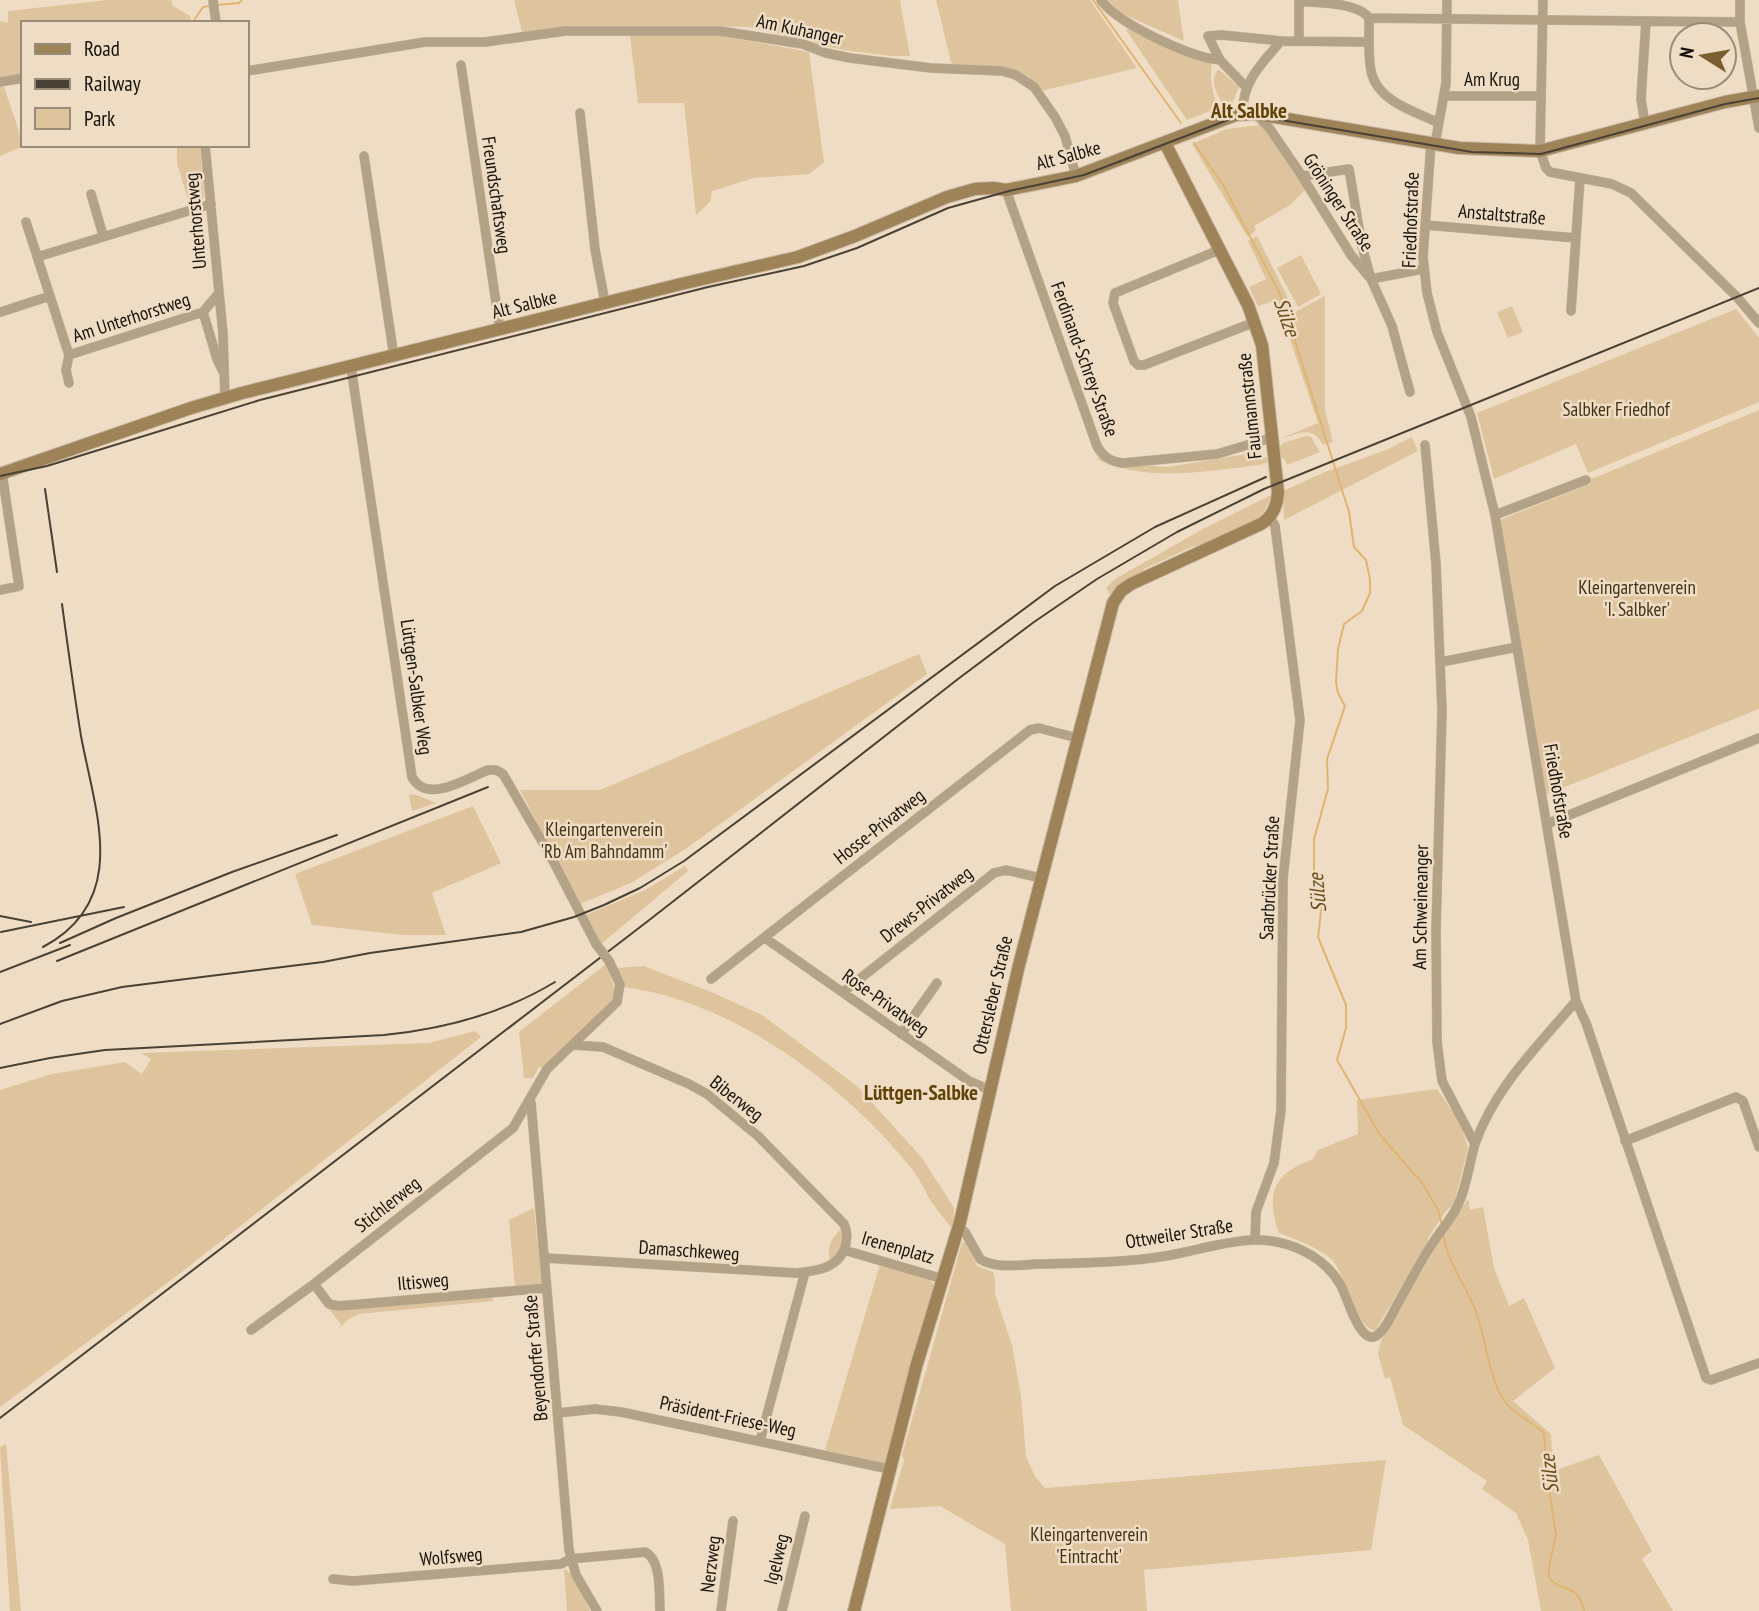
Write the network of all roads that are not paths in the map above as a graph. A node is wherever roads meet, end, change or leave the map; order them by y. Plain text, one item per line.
1 (213, 0) edge
2 (1101, 0) edge
3 (1447, 0) edge
4 (1543, 0) edge
5 (1740, 0) edge
6 (1369, 18) junction
7 (1447, 18) junction
8 (1542, 20) junction
9 (216, 21) edge
10 (1646, 21) junction
11 (1740, 22) junction
12 (1281, 41) junction
13 (1299, 41) junction
14 (1368, 42) junction
15 (1220, 60) junction
16 (461, 65) dead end
17 (248, 71) edge
18 (21, 78) edge
19 (0, 82) edge
20 (1246, 87) junction
21 (1444, 96) junction
22 (1541, 96) junction
23 (1756, 96) edge
24 (580, 113) dead end
25 (1243, 114) junction
26 (1256, 114) junction
27 (1439, 123) junction
28 (1645, 124) junction
29 (1759, 128) edge
30 (1165, 143) junction
31 (1433, 143) junction
32 (205, 147) edge
33 (1540, 151) junction
34 (364, 156) dead end
35 (1076, 176) junction
36 (1303, 176) junction
37 (1580, 177) junction
38 (1006, 190) junction
39 (91, 194) dead end
40 (211, 204) junction
41 (26, 222) dead end
42 (1426, 225) junction
43 (103, 235) junction
44 (1576, 238) junction
45 (1219, 250) junction
46 (37, 257) junction
47 (1423, 269) junction
48 (1371, 279) junction
49 (219, 293) junction
50 (50, 296) junction
51 (605, 303) junction
52 (1571, 311) dead end
53 (1, 312) edge
54 (203, 312) junction
55 (1255, 322) junction
56 (1759, 323) edge
57 (500, 330) junction
58 (69, 355) junction
59 (394, 357) junction
60 (351, 368) junction
61 (223, 372) junction
62 (69, 383) dead end
63 (1410, 392) dead end
64 (225, 398) junction
65 (1271, 438) junction
66 (1425, 445) dead end
67 (1, 473) edge
68 (1586, 480) dead end
69 (1494, 516) junction
70 (1270, 517) junction
71 (0, 590) edge
72 (1517, 647) junction
73 (1441, 662) junction
74 (1077, 738) junction
75 (1759, 738) edge
76 (1547, 824) junction
77 (1041, 878) junction
78 (765, 938) junction
79 (711, 979) dead end
80 (937, 984) dead end
81 (843, 992) junction
82 (1576, 1001) junction
83 (595, 1024) junction
84 (901, 1034) junction
85 (573, 1045) junction
86 (603, 1047) junction
87 (990, 1090) junction
88 (532, 1095) junction
89 (1625, 1141) junction
90 (1475, 1144) junction
91 (1759, 1147) edge
92 (828, 1208) joint
93 (959, 1227) junction
94 (1255, 1240) junction
95 (844, 1250) junction
96 (545, 1258) junction
97 (829, 1267) joint
98 (805, 1272) junction
99 (943, 1279) junction
100 (314, 1284) junction
101 (546, 1288) junction
102 (251, 1330) dead end
103 (1759, 1363) edge
104 (558, 1413) junction
105 (761, 1441) junction
106 (890, 1469) junction
107 (884, 1492) junction
108 (880, 1507) junction
109 (805, 1516) dead end
110 (733, 1521) dead end
111 (871, 1541) junction
112 (570, 1559) junction
113 (867, 1560) junction
114 (333, 1579) dead end
115 (597, 1611) edge
116 (660, 1611) edge
117 (722, 1611) edge
118 (782, 1611) edge
119 (854, 1611) edge

1 - 9 street
2 - 15 street
3 - 7 street, Friedhofstraße
4 - 8 street
5 - 11 street
6 - 7 street
6 - 13 street
6 - 14 street
7 - 8 street
7 - 21 street, Friedhofstraße
8 - 10 street
8 - 22 street
10 - 11 street
10 - 28 street
11 - 23 street
12 - 13 street
12 - 15 street
12 - 20 street
13 - 14 street
14 - 27 street
15 - 20 street
16 - 57 street, Freundschaftsweg
17 - 35 street, Am Kuhanger
18 - 19 street
20 - 25 street
21 - 22 street, Am Krug
21 - 27 street, Friedhofstraße
22 - 33 street
23 - 28 main road, Alt Salbke
23 - 29 street
24 - 51 street
25 - 26 main road, Alt Salbke
25 - 30 main road, Alt Salbke
26 - 31 main road, Alt Salbke
26 - 36 street, Gröninger Straße
27 - 31 street, Friedhofstraße
28 - 33 main road, Alt Salbke
30 - 35 main road, Alt Salbke
30 - 45 main road, Faulmannstraße
31 - 33 main road, Alt Salbke
31 - 42 street, Friedhofstraße
32 - 40 street, Unterhorstweg
33 - 37 street
34 - 59 street
35 - 38 main road, Alt Salbke
36 - 48 street, Gröninger Straße
36 - 48 street
37 - 44 street
37 - 56 street
38 - 51 main road, Alt Salbke
38 - 65 street, Ferdinand-Schrey-Straße
39 - 43 street
40 - 43 street
40 - 49 street, Unterhorstweg
41 - 46 street, Am Unterhorstweg
42 - 44 street, Anstaltstraße
42 - 47 street, Friedhofstraße
43 - 46 street
44 - 52 street
45 - 55 main road, Faulmannstraße
45 - 55 street
46 - 50 street, Am Unterhorstweg
47 - 48 street
47 - 69 street, Friedhofstraße
48 - 63 street, Gröninger Straße
49 - 54 street, Unterhorstweg
49 - 61 street, Unterhorstweg
50 - 53 street
50 - 58 street, Am Unterhorstweg
51 - 57 main road, Alt Salbke
54 - 58 street, Am Unterhorstweg
54 - 61 street, Unterhorstweg
55 - 65 main road, Faulmannstraße
57 - 59 main road, Alt Salbke
58 - 62 street, Am Unterhorstweg
59 - 60 main road, Alt Salbke
60 - 64 main road, Alt Salbke
60 - 83 street, Lüttgen-Salbker Weg, bridge
61 - 64 street, Unterhorstweg
64 - 67 main road, Alt Salbke
65 - 70 main road, Faulmannstraße
66 - 73 street, Am Schweineanger
67 - 71 street
68 - 69 street
69 - 72 street, Friedhofstraße
70 - 74 main road, Ottersleber Straße
70 - 94 street, Saarbrücker Straße
72 - 73 street
72 - 76 street, Friedhofstraße
73 - 90 street, Am Schweineanger
74 - 77 main road, Ottersleber Straße
74 - 78 street, Hosse-Privatweg
75 - 76 street
76 - 82 street, Friedhofstraße
77 - 81 street, Drews-Privatweg
77 - 87 main road, Ottersleber Straße
78 - 79 street, Hosse-Privatweg
78 - 81 street, Rose-Privatweg
80 - 84 street
81 - 84 street, Rose-Privatweg
82 - 89 street, Friedhofstraße
82 - 90 street
83 - 85 street, Lüttgen-Salbker Weg
83 - 86 street
84 - 87 street, Rose-Privatweg
85 - 86 street, Biberweg
85 - 88 street, Lüttgen-Salbker Weg
86 - 92 street, Biberweg
87 - 93 main road, Ottersleber Straße
88 - 96 street, Beyendorfer Straße
88 - 100 street, Stichlerweg
89 - 91 street
89 - 103 street, Friedhofstraße
90 - 94 street, Ottweiler Straße
92 - 95 street, Irenenplatz
93 - 94 street, Ottweiler Straße
93 - 99 main road, Ottersleber Straße
95 - 97 street, Irenenplatz
95 - 99 street, Irenenplatz
96 - 98 street, Damaschkeweg
96 - 101 street, Beyendorfer Straße
97 - 98 street, Damaschkeweg
98 - 105 street
99 - 106 main road, Ottersleber Straße
100 - 101 street, Iltisweg
100 - 102 street, Stichlerweg
101 - 104 street, Beyendorfer Straße
104 - 105 street, Präsident-Friese-Weg
104 - 112 street, Beyendorfer Straße
105 - 106 street, Präsident-Friese-Weg
106 - 107 main road, Ottersleber Straße
107 - 108 main road, Ottersleber Straße
107 - 111 street
108 - 111 main road, Ottersleber Straße
108 - 113 street
109 - 118 street, Igelweg
110 - 117 street, Nerzweg
111 - 113 main road, Ottersleber Straße
112 - 114 street, Wolfsweg
112 - 115 street, Beyendorfer Straße
112 - 116 street, Wolfsweg
113 - 119 main road, Ottersleber Straße

